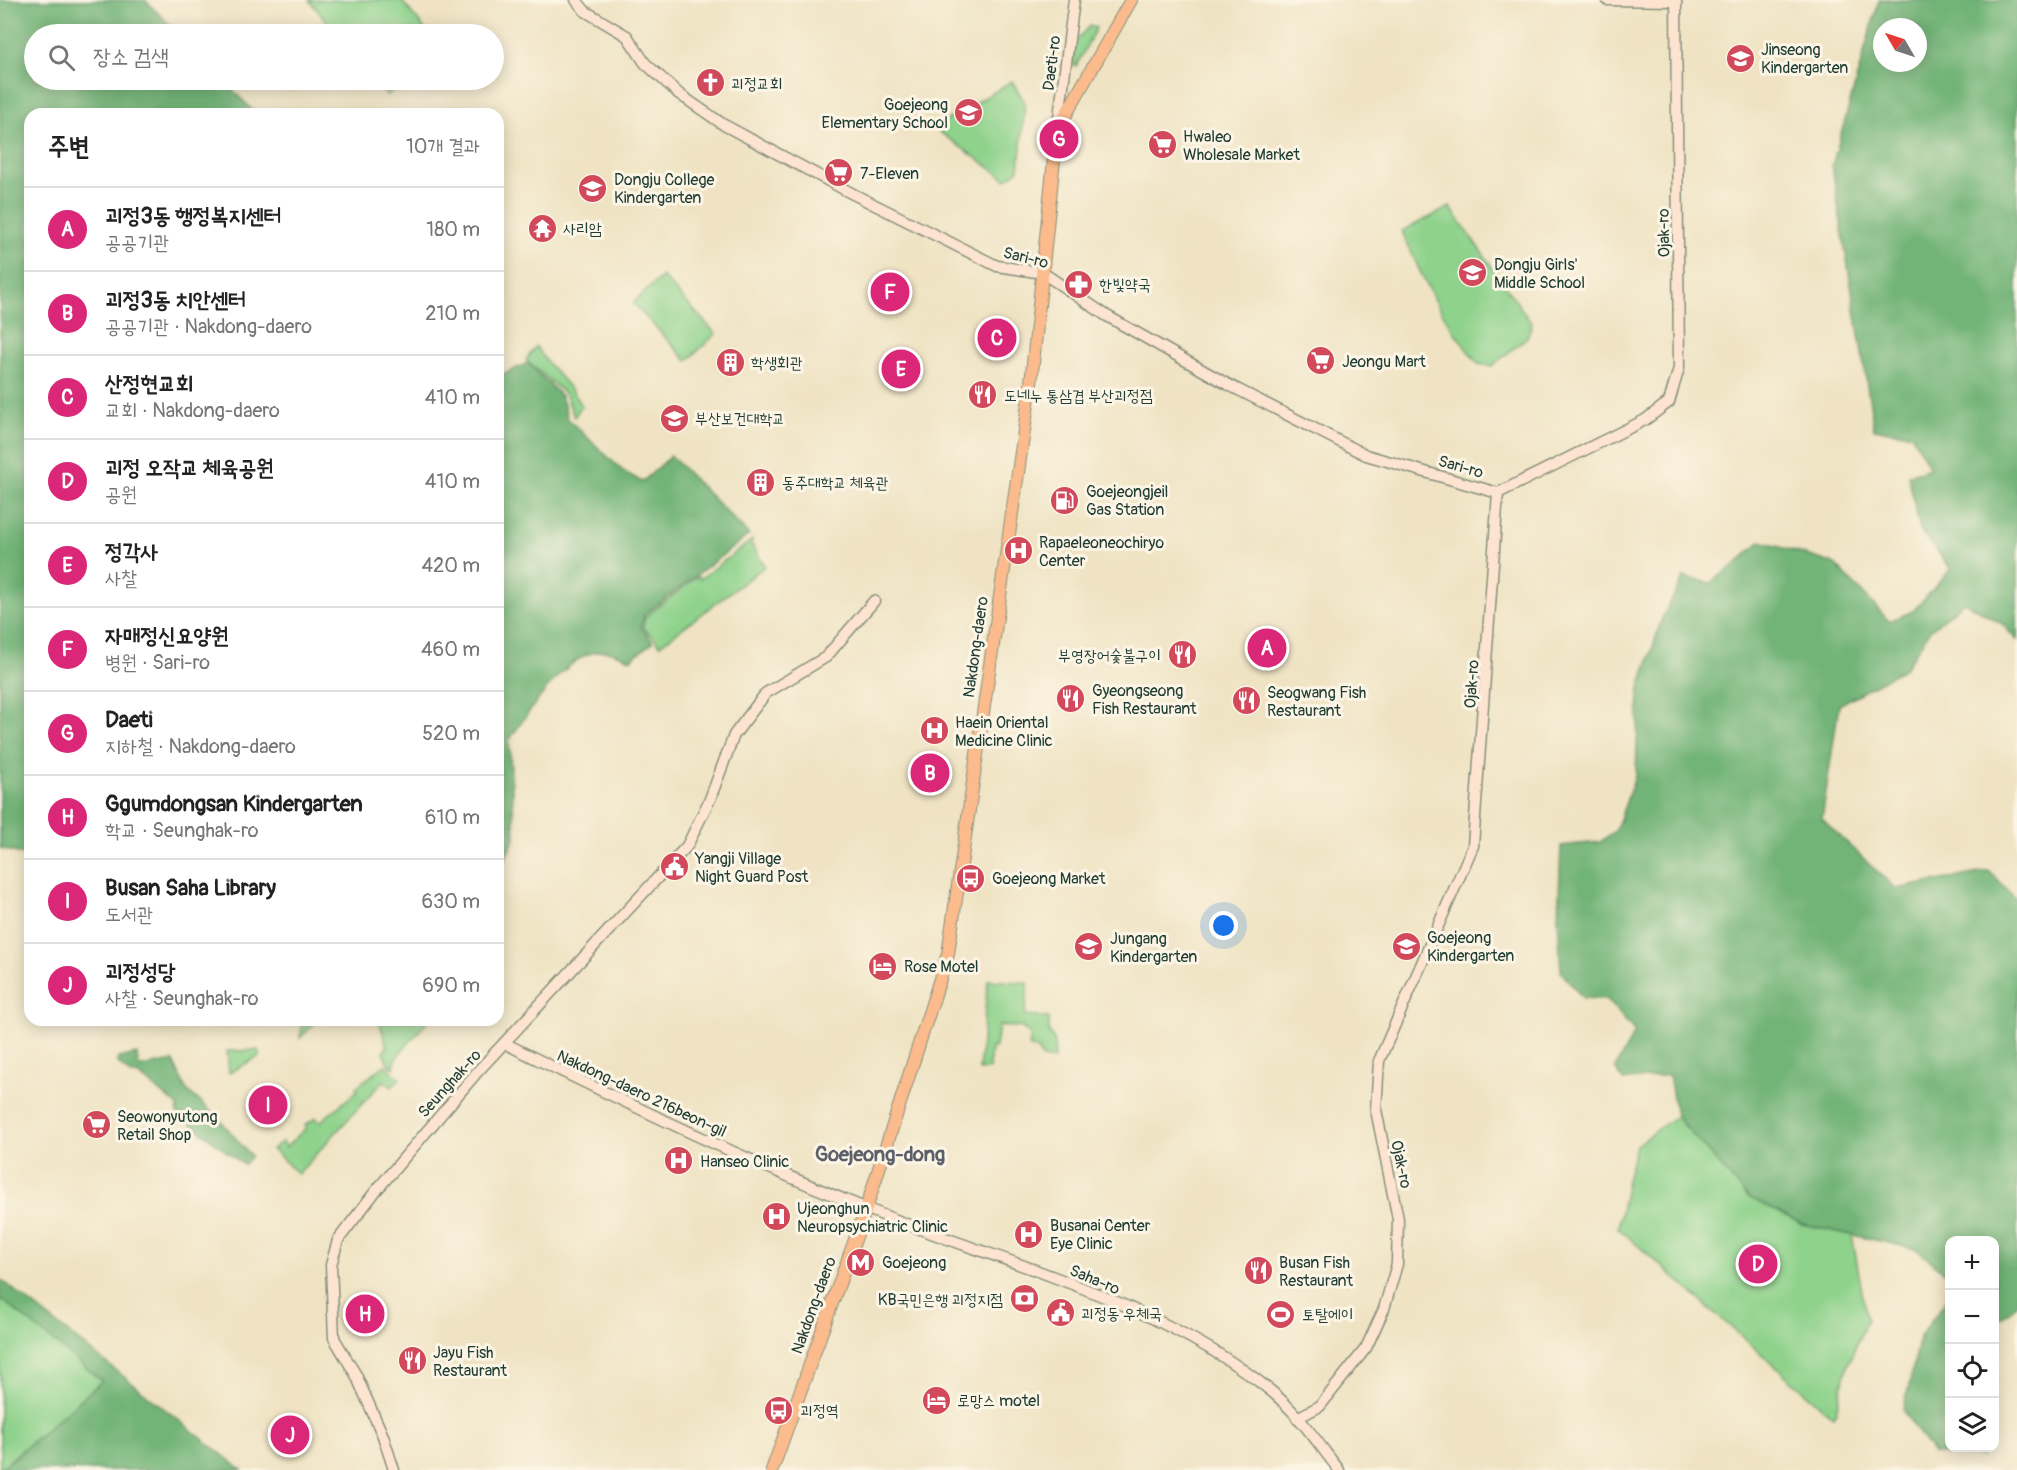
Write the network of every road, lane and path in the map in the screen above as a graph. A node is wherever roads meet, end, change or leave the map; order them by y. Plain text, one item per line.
1 (576, 0) edge
2 (1074, 0) edge
3 (1131, 0) edge
4 (1607, 0) edge
5 (1676, 0) edge
6 (1058, 130) junction
7 (1043, 273) junction
8 (1498, 493) junction
9 (874, 602) dead end
10 (506, 1044) junction
11 (866, 1209) junction
12 (1297, 1418) junction
13 (394, 1470) edge
14 (772, 1470) edge
15 (1339, 1470) edge

1 - 7 street, Sari-ro
2 - 6 street, Daeti-ro
3 - 6 main road, Nakdong-daero
4 - 5 street
5 - 8 street, Ojak-ro
6 - 7 main road, Nakdong-daero
7 - 8 street, Sari-ro
7 - 11 main road, Nakdong-daero
8 - 12 street, Ojak-ro
9 - 10 street, Seunghak-ro
10 - 11 street, Nakdong-daero 216beon-gil
10 - 13 street, Seunghak-ro
11 - 12 street, Saha-ro
11 - 14 main road, Nakdong-daero
12 - 15 street, Saha-ro

